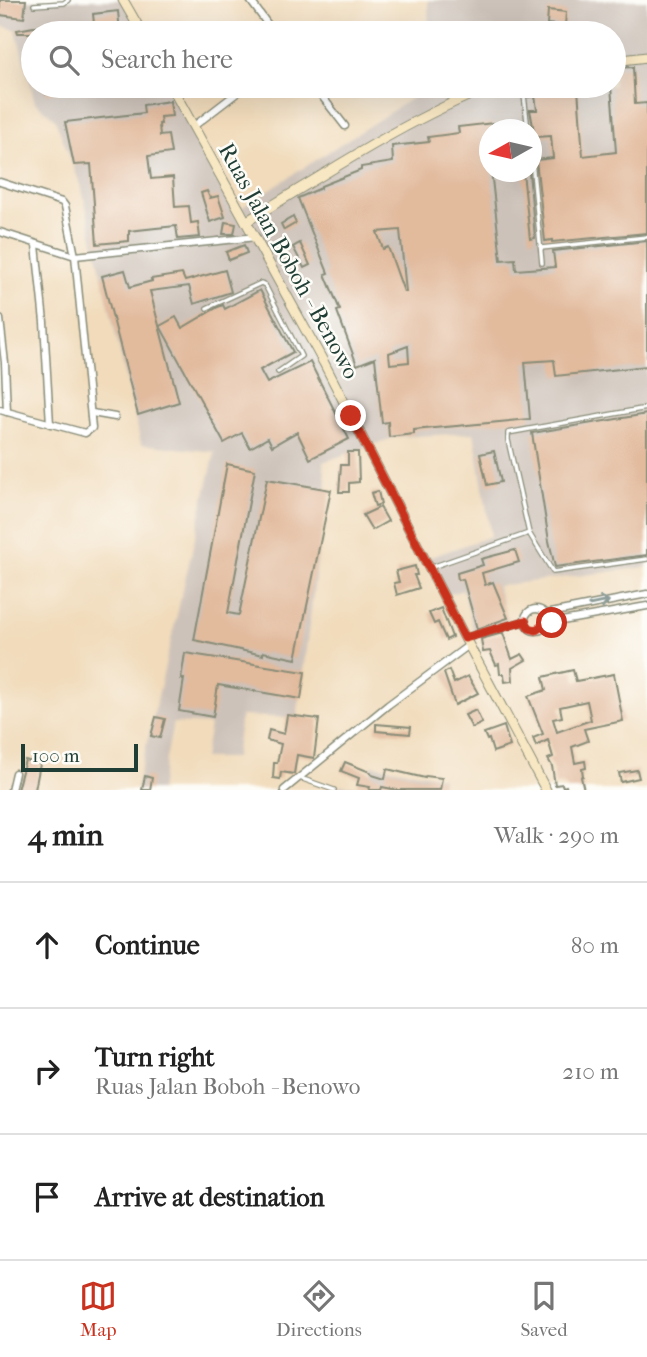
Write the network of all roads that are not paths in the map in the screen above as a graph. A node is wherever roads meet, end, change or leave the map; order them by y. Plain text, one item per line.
1 (68, 0) edge
2 (123, 0) edge
3 (250, 0) edge
4 (34, 5) dead end
5 (135, 21) edge
6 (265, 21) edge
7 (647, 57) edge
8 (626, 60) edge
9 (178, 98) edge
10 (230, 98) edge
11 (323, 98) edge
12 (463, 98) edge
13 (524, 98) edge
14 (527, 119) edge
15 (194, 126) junction
16 (345, 126) dead end
17 (0, 182) edge
18 (533, 182) edge
19 (247, 220) junction
20 (0, 232) edge
21 (257, 237) junction
22 (647, 237) edge
23 (37, 245) junction
24 (541, 247) junction
25 (75, 256) junction
26 (542, 263) dead end
27 (281, 283) junction
28 (268, 290) junction
29 (207, 308) dead end
30 (0, 319) edge
31 (3, 360) edge
32 (278, 372) dead end
33 (647, 408) edge
34 (3, 411) edge
35 (92, 413) junction
36 (115, 417) dead end
37 (50, 424) junction
38 (529, 533) junction
39 (647, 559) edge
40 (429, 568) junction
41 (647, 594) edge
42 (647, 606) edge
43 (545, 614) junction
44 (525, 621) junction
45 (545, 624) junction
46 (467, 641) junction
47 (15, 773) dead end
48 (300, 778) junction
49 (11, 790) edge
50 (284, 790) edge
51 (334, 790) edge
52 (547, 790) edge

1 - 4 lane
2 - 5 main road
3 - 6 street
7 - 8 main road
9 - 15 main road, Ruas Jalan Boboh - Benowo
10 - 15 street
11 - 16 street
12 - 19 main road
13 - 14 lane
15 - 19 main road, Ruas Jalan Boboh - Benowo
17 - 25 street
18 - 24 lane
19 - 21 main road, Ruas Jalan Boboh - Benowo
20 - 23 street
21 - 25 street
21 - 27 main road, Ruas Jalan Boboh - Benowo
22 - 24 lane
23 - 25 street
23 - 37 street
24 - 26 lane
25 - 35 street
27 - 28 lane
27 - 40 main road, Ruas Jalan Boboh - Benowo
28 - 29 lane
28 - 32 lane
30 - 31 street
31 - 34 street
33 - 38 lane
34 - 37 street
35 - 36 street
35 - 37 street
38 - 39 lane
38 - 40 lane
40 - 46 main road, Ruas Jalan Boboh - Benowo
43 -> 41 street
42 - 45 street
43 - 44 street
43 - 45 street
44 - 45 street
44 - 46 street
46 - 48 street
46 - 52 main road, Ruas Jalan Boboh - Benowo
47 - 49 street
48 - 50 street
48 - 51 lane

